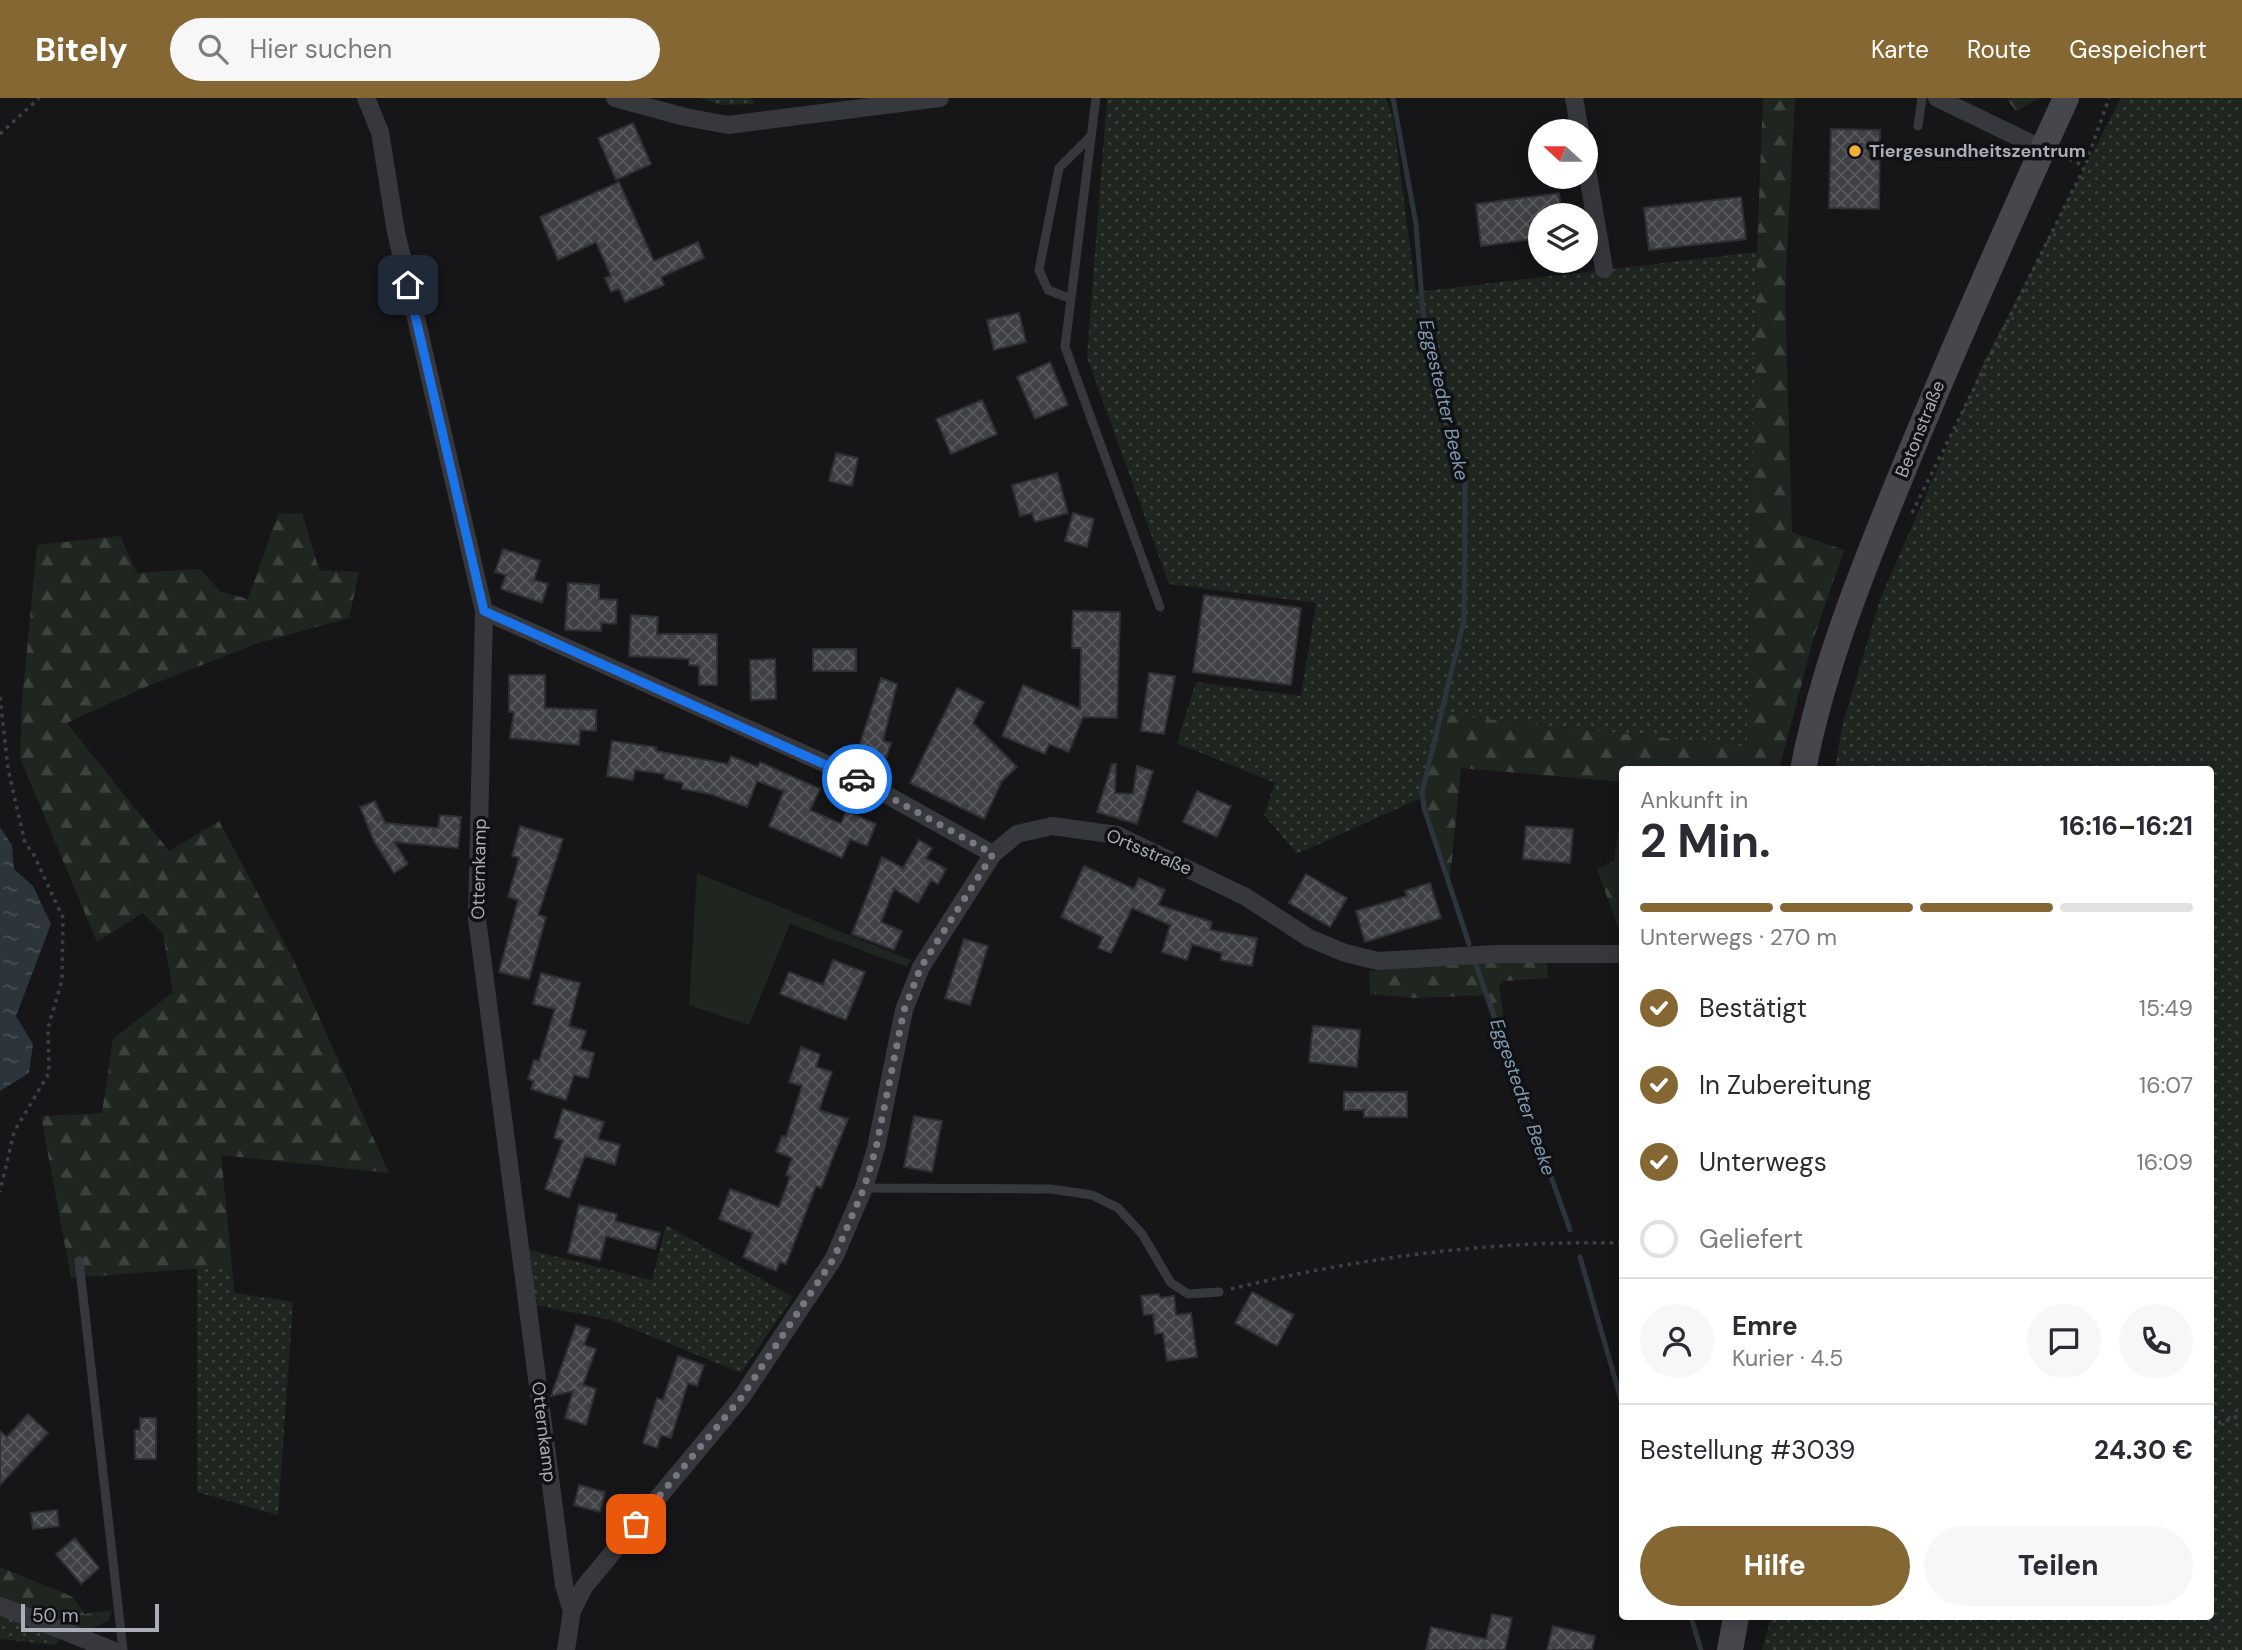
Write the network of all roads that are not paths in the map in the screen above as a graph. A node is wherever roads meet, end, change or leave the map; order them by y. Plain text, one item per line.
1 (366, 98) edge
2 (384, 98) edge
3 (615, 98) edge
4 (940, 98) edge
5 (1096, 98) edge
6 (1574, 98) edge
7 (1922, 98) edge
8 (1937, 98) edge
9 (2066, 98) edge
10 (1578, 119) edge
11 (1919, 126) dead end
12 (378, 127) junction
13 (1091, 136) junction
14 (2043, 149) junction
15 (1590, 189) edge
16 (1604, 269) dead end
17 (1069, 298) junction
18 (1160, 607) dead end
19 (484, 611) junction
20 (1804, 766) edge
21 (993, 854) junction
22 (1619, 954) edge
23 (864, 1188) junction
24 (79, 1261) dead end
25 (1219, 1292) road end
26 (0, 1605) edge
27 (572, 1611) junction
28 (1735, 1620) edge
29 (112, 1650) edge
30 (123, 1650) edge
31 (566, 1650) edge
32 (1730, 1650) edge

1 - 12 street
2 - 12 street
3 - 4 street
5 - 13 lane
6 - 10 street
7 - 11 lane
8 - 14 street
9 - 14 main road, Betonstraße
12 - 19 street, Otternkamp
13 - 17 lane
13 - 17 lane
14 - 20 main road, Betonstraße
15 - 16 street
17 - 18 lane
19 - 21 street
19 - 27 street, Otternkamp
21 - 22 street, Ortsstraße
21 - 23 street, Ortsstraße
23 - 25 lane
23 - 27 street, Ortsstraße
24 - 30 lane
26 - 29 street
27 - 31 street, Ortsstraße
28 - 32 main road

